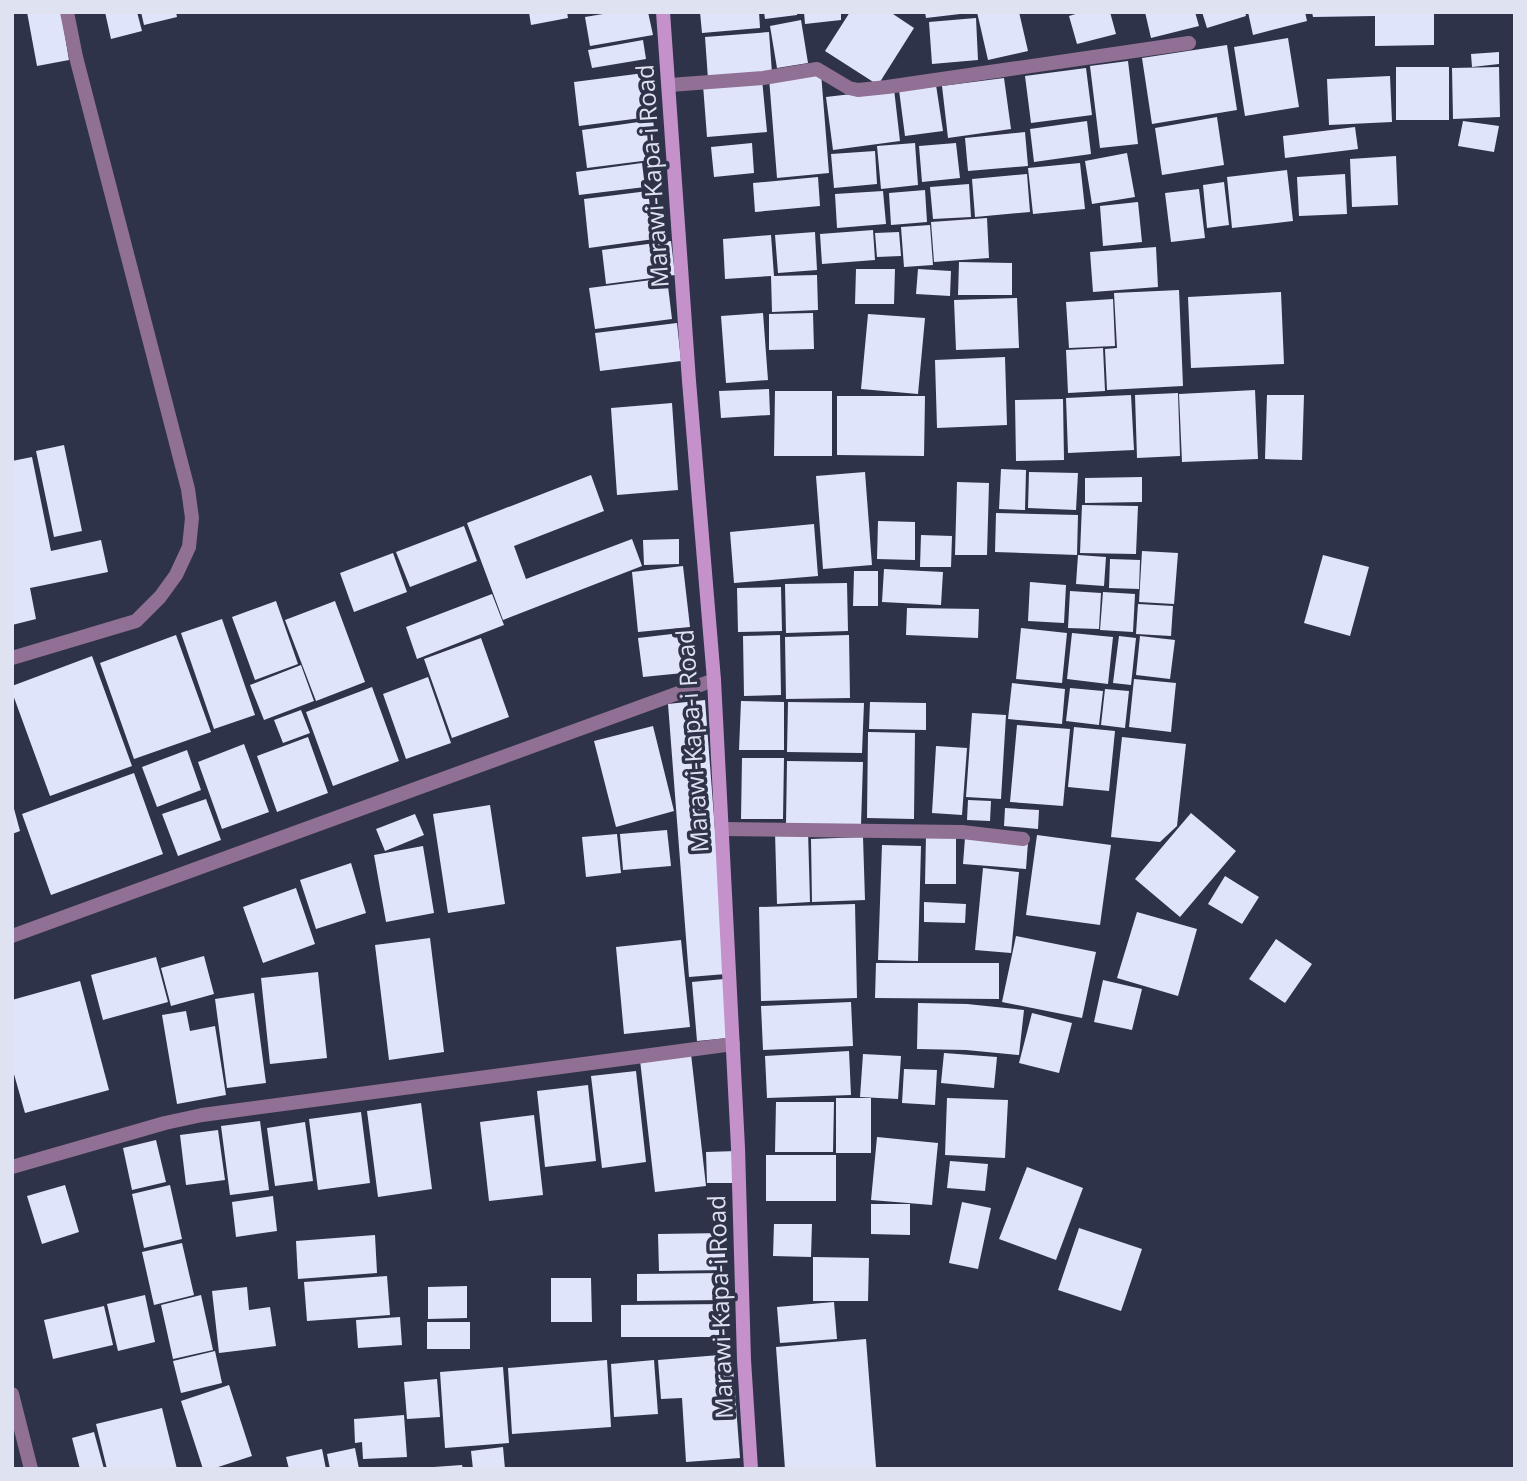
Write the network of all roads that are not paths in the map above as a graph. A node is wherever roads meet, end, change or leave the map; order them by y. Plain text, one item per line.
1 (67, 12) edge
2 (663, 12) edge
3 (1189, 43) dead end
4 (670, 85) junction
5 (12, 658) edge
6 (713, 681) junction
7 (722, 829) junction
8 (1023, 839) dead end
9 (12, 936) edge
10 (733, 1044) junction
11 (12, 1167) edge
12 (12, 1394) edge
13 (31, 1469) edge
14 (751, 1469) edge

1 - 5 street
2 - 4 main road, Marawi-Kapa-i Road
3 - 4 street
4 - 6 main road, Marawi-Kapa-i Road
6 - 7 main road, Marawi-Kapa-i Road
6 - 9 street
7 - 8 street
7 - 10 main road, Marawi-Kapa-i Road
10 - 11 street
10 - 14 main road, Marawi-Kapa-i Road
12 - 13 street

